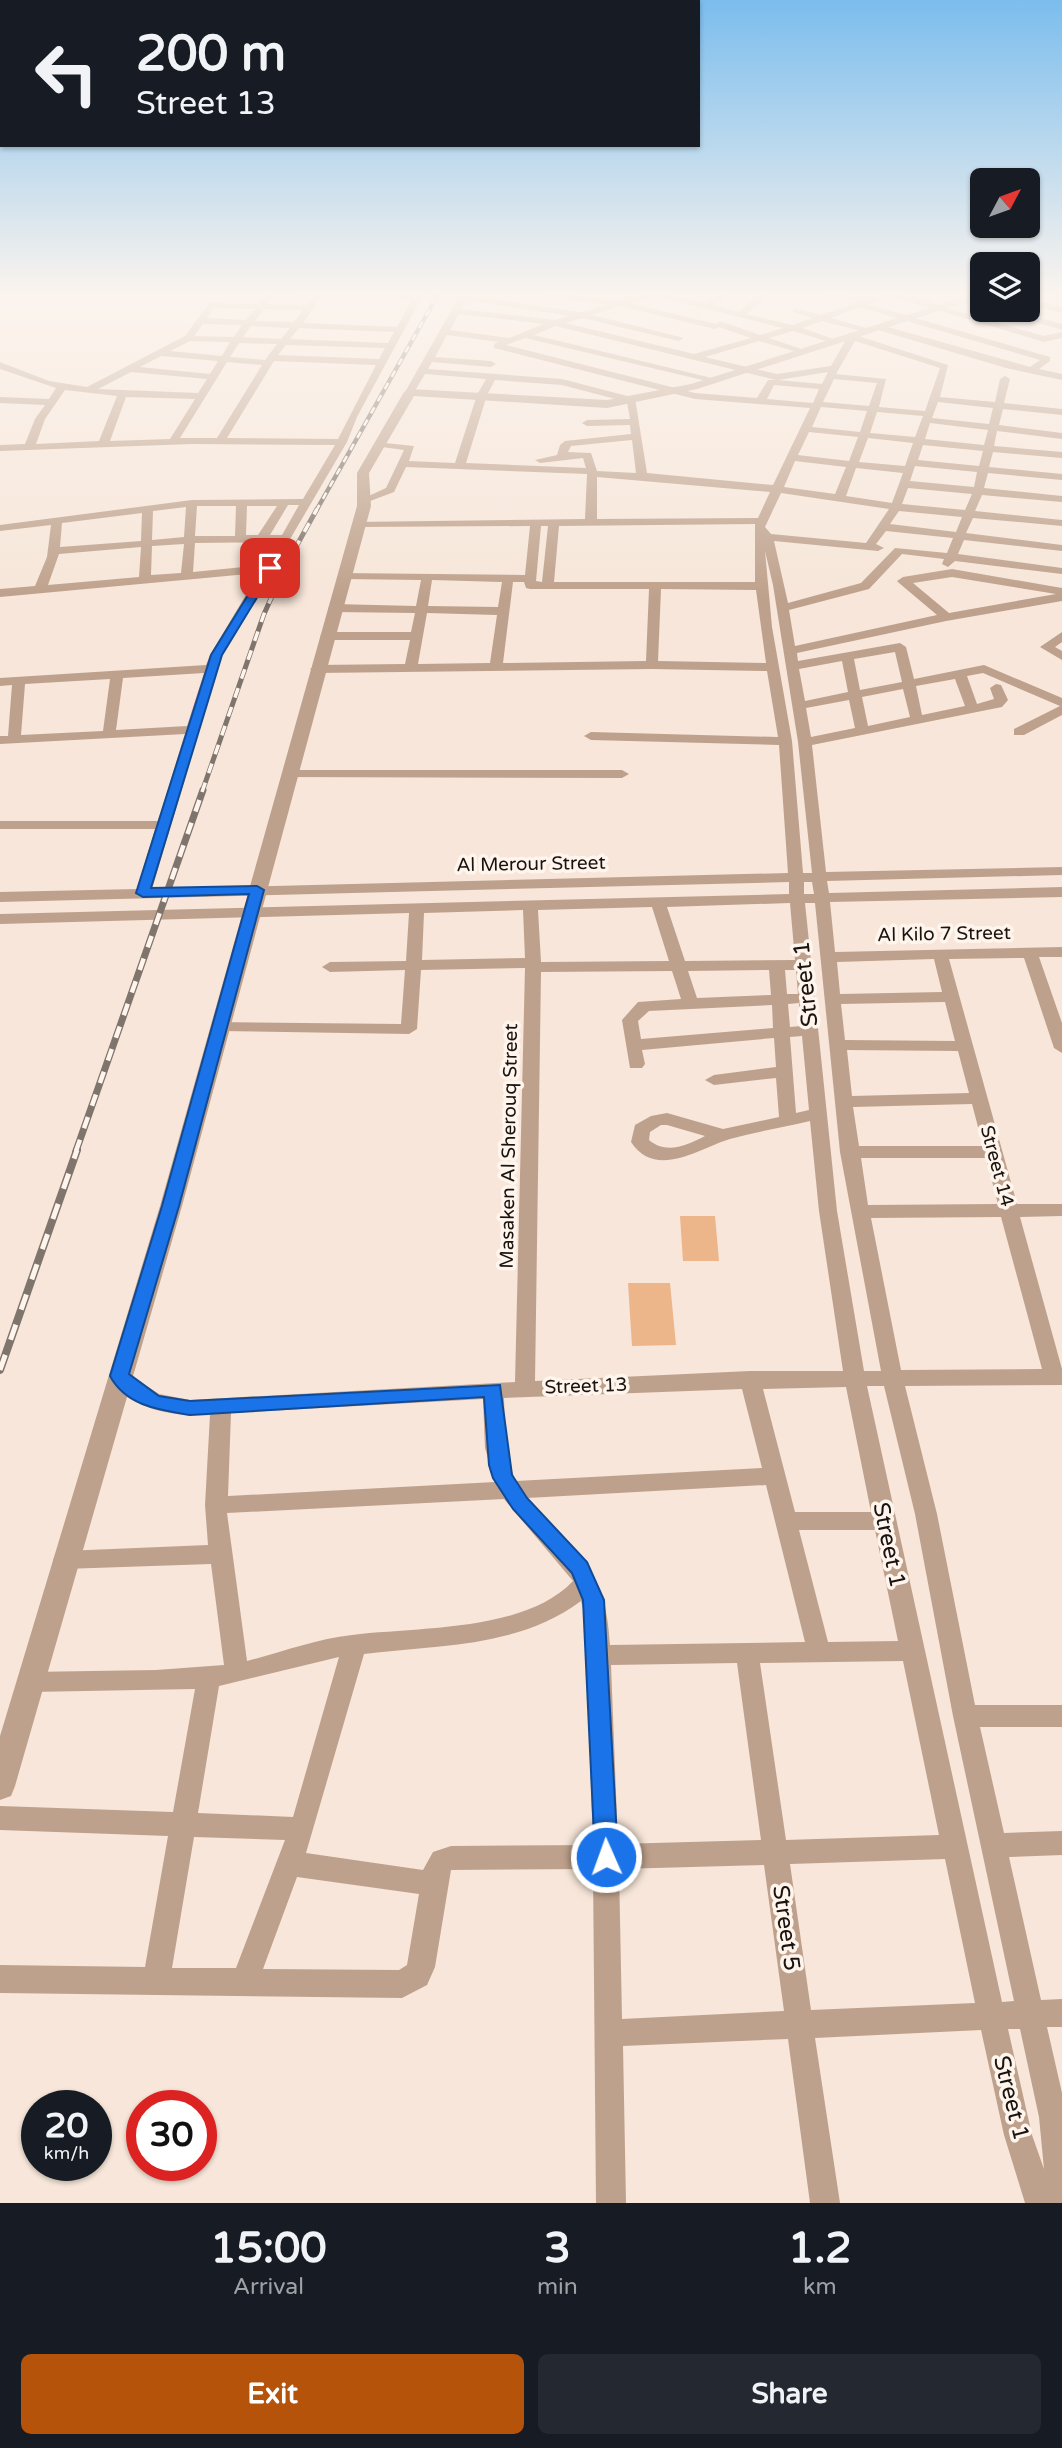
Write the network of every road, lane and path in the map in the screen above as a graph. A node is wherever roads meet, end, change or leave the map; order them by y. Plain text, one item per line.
1 (57, 394) edge
2 (107, 394) edge
3 (202, 394) edge
4 (249, 394) edge
5 (365, 394) edge
6 (409, 394) edge
7 (453, 394) edge
8 (557, 394) edge
9 (608, 394) edge
10 (662, 394) edge
11 (687, 394) edge
12 (765, 394) edge
13 (822, 394) edge
14 (878, 394) edge
15 (936, 394) edge
16 (1003, 394) edge
17 (482, 395) junction
18 (122, 396) junction
19 (934, 399) junction
20 (0, 400) edge
21 (198, 400) junction
22 (632, 400) junction
23 (554, 401) junction
24 (52, 402) junction
25 (760, 402) junction
26 (817, 405) junction
27 (1001, 405) junction
28 (874, 409) junction
29 (1062, 411) edge
30 (929, 415) junction
31 (634, 422) junction
32 (996, 422) junction
33 (586, 423) dead end
34 (805, 429) junction
35 (864, 435) junction
36 (1062, 436) edge
37 (636, 438) junction
38 (220, 441) junction
39 (173, 442) junction
40 (342, 442) junction
41 (919, 442) junction
42 (379, 444) junction
43 (103, 445) junction
44 (0, 448) edge
45 (29, 448) junction
46 (990, 449) junction
47 (562, 455) junction
48 (1062, 455) edge
49 (792, 458) junction
50 (403, 464) junction
51 (853, 464) junction
52 (460, 465) junction
53 (911, 466) junction
54 (529, 469) junction
55 (984, 469) junction
56 (592, 473) junction
57 (642, 475) junction
58 (1062, 477) edge
59 (905, 484) junction
60 (778, 489) junction
61 (978, 491) junction
62 (839, 499) junction
63 (1062, 499) edge
64 (365, 500) junction
65 (242, 502) junction
66 (285, 502) junction
67 (305, 502) junction
68 (192, 503) junction
69 (896, 507) junction
70 (148, 509) junction
71 (969, 514) junction
72 (57, 521) junction
73 (591, 521) junction
74 (536, 522) junction
75 (554, 522) junction
76 (1062, 523) edge
77 (358, 524) junction
78 (884, 527) junction
79 (0, 528) edge
80 (762, 528) junction
81 (961, 535) junction
82 (262, 538) junction
83 (286, 538) junction
84 (240, 539) junction
85 (190, 540) junction
86 (146, 543) junction
87 (869, 547) junction
88 (1062, 548) edge
89 (899, 550) junction
90 (54, 551) junction
91 (951, 556) junction
92 (270, 568) junction
93 (1062, 571) edge
94 (944, 574) junction
95 (344, 575) junction
96 (187, 576) junction
97 (427, 577) junction
98 (508, 579) junction
99 (529, 579) junction
100 (145, 580) junction
101 (903, 581) junction
102 (548, 585) junction
103 (654, 585) junction
104 (762, 586) junction
105 (866, 586) junction
106 (40, 589) junction
107 (0, 593) edge
108 (1062, 595) edge
109 (334, 608) junction
110 (378, 608) junction
111 (783, 608) junction
112 (421, 609) junction
113 (503, 611) junction
114 (946, 617) junction
115 (326, 636) junction
116 (374, 636) junction
117 (416, 636) junction
118 (1062, 636) edge
119 (788, 651) junction
120 (1062, 656) edge
121 (848, 657) junction
122 (652, 665) junction
123 (792, 666) junction
124 (496, 667) junction
125 (772, 667) junction
126 (411, 668) junction
127 (211, 669) junction
128 (316, 669) junction
129 (960, 673) junction
130 (117, 674) junction
131 (19, 680) junction
132 (0, 682) edge
133 (908, 682) junction
134 (996, 688) dead end
135 (856, 692) junction
136 (1062, 703) edge
137 (798, 706) junction
138 (972, 709) junction
139 (1062, 710) edge
140 (917, 720) junction
141 (192, 730) junction
142 (862, 732) junction
143 (1018, 732) dead end
144 (109, 733) junction
145 (591, 736) dead end
146 (7, 740) edge
147 (785, 741) junction
148 (805, 742) junction
149 (289, 774) junction
150 (622, 774) dead end
151 (0, 825) edge
152 (164, 825) junction
153 (1062, 871) edge
154 (797, 887) junction
155 (821, 887) junction
156 (257, 890) junction
157 (1062, 892) edge
158 (143, 893) junction
159 (65, 895) junction
160 (0, 897) edge
161 (658, 902) junction
162 (530, 906) junction
163 (417, 908) junction
164 (251, 912) junction
165 (60, 917) junction
166 (0, 919) edge
167 (1062, 952) edge
168 (1030, 953) junction
169 (940, 954) junction
170 (827, 957) junction
171 (414, 965) junction
172 (533, 965) junction
173 (777, 965) junction
174 (804, 965) junction
175 (677, 966) junction
176 (330, 967) dead end
177 (951, 997) junction
178 (807, 998) junction
179 (779, 999) junction
180 (832, 999) junction
181 (690, 1002) junction
182 (220, 1026) junction
183 (810, 1030) junction
184 (782, 1033) junction
185 (634, 1045) junction
186 (838, 1045) junction
187 (965, 1046) junction
188 (1062, 1048) edge
189 (636, 1064) dead end
190 (785, 1071) junction
191 (714, 1080) dead end
192 (978, 1098) junction
193 (844, 1101) junction
194 (818, 1114) junction
195 (788, 1120) junction
196 (723, 1135) dead end
197 (849, 1152) junction
198 (993, 1152) junction
199 (1009, 1210) junction
200 (1062, 1210) edge
201 (860, 1212) junction
202 (119, 1376) junction
203 (1058, 1377) edge
204 (750, 1379) junction
205 (855, 1380) junction
206 (893, 1380) junction
207 (525, 1388) junction
208 (493, 1390) junction
209 (221, 1406) junction
210 (774, 1476) junction
211 (510, 1490) junction
212 (216, 1505) junction
213 (786, 1521) junction
214 (884, 1521) junction
215 (221, 1554) junction
216 (64, 1560) junction
217 (588, 1584) junction
218 (355, 1644) junction
219 (912, 1651) junction
220 (819, 1652) junction
221 (747, 1653) junction
222 (598, 1655) junction
223 (237, 1673) junction
224 (209, 1677) junction
225 (29, 1682) junction
226 (965, 1716) junction
227 (1062, 1716) edge
228 (0, 1786) edge
229 (0, 1818) edge
230 (183, 1824) junction
231 (302, 1829) junction
232 (1062, 1843) edge
233 (994, 1846) junction
234 (955, 1847) junction
235 (775, 1853) junction
236 (606, 1857) junction
237 (289, 1863) junction
238 (433, 1884) junction
239 (0, 1979) edge
240 (156, 1980) junction
241 (245, 1981) junction
242 (1062, 2013) edge
243 (991, 2014) junction
244 (1031, 2014) junction
245 (799, 2023) junction
246 (610, 2033) junction
247 (611, 2203) edge
248 (825, 2203) edge
249 (1040, 2203) edge
250 (1055, 2203) edge

1 - 24 street
2 - 18 street
3 - 21 street
4 - 38 street
5 - 40 street
6 - 42 street
7 - 17 street
8 - 23 street
9 - 22 street
10 - 22 street
11 - 25 street
12 - 25 street
13 - 26 street
14 - 28 street
15 - 19 street
16 - 27 street
17 - 23 street
17 - 52 street
18 - 21 street
18 - 43 street
19 - 27 street
19 - 30 street
20 - 24 street
21 - 39 street
22 - 23 street
22 - 31 street
24 - 45 street
25 - 26 street
26 - 28 street
26 - 34 street
27 - 29 street
27 - 32 street
28 - 30 street
28 - 35 street
30 - 32 street
30 - 41 street
31 - 33 street
31 - 37 street
32 - 36 street
32 - 46 street
34 - 35 street
34 - 49 street
35 - 41 street
35 - 51 street
37 - 47 street
37 - 57 street
38 - 39 street
38 - 40 street
39 - 43 street
40 - 67 street
41 - 46 street
41 - 53 street
42 - 50 street
42 - 64 street
43 - 45 street
44 - 45 street
46 - 48 street
46 - 55 street
47 - 54 street
47 - 56 street
49 - 51 street
49 - 60 street
50 - 52 street
50 - 64 street
51 - 53 street
51 - 62 street
52 - 54 street
53 - 55 street
53 - 59 street
54 - 56 street
55 - 58 street
55 - 61 street
56 - 57 street
56 - 73 street
57 - 60 street
59 - 61 street
59 - 69 street
60 - 62 street
60 - 80 street
61 - 63 street
61 - 71 street
62 - 69 street
64 - 77 street
65 - 66 street
65 - 68 street
65 - 84 street
66 - 67 street
66 - 82 street
67 - 83 street
68 - 70 street
68 - 85 street
69 - 71 street
69 - 78 street
70 - 72 street
70 - 86 street
71 - 76 street
71 - 81 street
72 - 79 street
72 - 90 street
73 - 75 street
73 - 80 street
74 - 75 street
74 - 77 street
74 - 99 street
75 - 102 street
77 - 95 street
78 - 81 street
78 - 87 street
80 - 87 street
80 - 104 street, Street 1
80 - 111 street, Street 1
81 - 88 street
81 - 91 street
82 - 83 street
82 - 84 street
83 - 92 street
84 - 85 street
85 - 86 street
85 - 96 street
86 - 90 street
86 - 100 street
87 - 89 street
89 - 91 street
89 - 105 street
90 - 106 street
91 - 93 street
91 - 94 street
92 - 96 street
92 - 127 street
94 - 101 street
94 - 108 street
95 - 97 street
95 - 109 street
96 - 100 street
97 - 98 street
97 - 112 street
98 - 99 street
98 - 113 street
99 - 102 street
100 - 106 street
101 - 105 street
101 - 114 street
102 - 103 street
103 - 104 street
103 - 122 street
104 - 125 street, Street 1
105 - 111 street
106 - 107 street
108 - 114 street
109 - 110 street
109 - 115 street
110 - 112 street
110 - 116 street
111 - 119 street, Street 1
112 - 113 street
112 - 117 street
113 - 124 street
114 - 119 street
115 - 116 street
115 - 128 street
116 - 117 street
117 - 126 street
118 - 120 street
119 - 123 street, Street 1
121 - 123 street
121 - 133 street
121 - 135 street
122 - 124 street
122 - 125 street
123 - 137 street, Street 1
124 - 126 street
125 - 147 street, Street 1
126 - 128 street
127 - 130 street
127 - 141 street
128 - 149 street
129 - 133 street
129 - 136 street
129 - 138 street
130 - 131 street
130 - 144 street
131 - 132 street
131 - 146 street
133 - 135 street
133 - 140 street
134 - 138 street
135 - 137 street
135 - 142 street
137 - 148 street, Street 1
138 - 140 street
139 - 143 street
140 - 142 street
141 - 144 street
141 - 152 street
142 - 148 street
144 - 146 street
145 - 147 street
147 - 154 street, Street 1
148 - 155 street, Street 1
149 - 150 street
149 - 156 street
151 - 152 street
152 - 158 street
153 - 155 street, Al Merour Street
154 - 155 street, Al Merour Street
154 - 155 street, Al Merour Street
154 - 156 street, Al Merour Street
154 - 161 street, Al Merour Street
154 - 174 street, Street 1
155 - 157 street, Al Merour Street
155 - 170 street, Street 1
156 - 158 street, Al Merour Street
156 - 164 street
158 - 159 street, Al Merour Street
159 - 160 street, Al Merour Street
159 - 165 street
161 - 162 street, Al Merour Street
161 - 175 street
162 - 163 street, Al Merour Street
162 - 172 street, Masaken Al Sherouq Street
163 - 164 street, Al Merour Street
163 - 171 street
164 - 165 street, Al Merour Street
164 - 182 street
165 - 166 street, Al Merour Street
167 - 168 street, Al Kilo 7 Street
168 - 169 street, Al Kilo 7 Street
168 - 188 street
169 - 170 street, Al Kilo 7 Street
169 - 177 street, Street 14
170 - 180 street, Street 1
171 - 172 street
171 - 176 street
171 - 182 street
172 - 175 street
172 - 207 street, Masaken Al Sherouq Street
173 - 174 street
173 - 175 street
173 - 179 street
174 - 178 street, Street 1
175 - 181 street
177 - 180 street
177 - 187 street, Street 14
178 - 179 street
178 - 183 street, Street 1
179 - 181 street
179 - 184 street
180 - 186 street, Street 1
181 - 185 street
182 - 202 street
183 - 184 street
183 - 194 street, Street 1
184 - 185 street
184 - 190 street
185 - 189 street
186 - 187 street
186 - 193 street, Street 1
187 - 192 street, Street 14
190 - 191 street
190 - 195 street
192 - 193 street
192 - 198 street, Street 14
193 - 197 street, Street 1
194 - 195 street
194 - 205 street, Street 1
195 - 196 street
197 - 198 street
197 - 201 street, Street 1
198 - 199 street, Street 14
199 - 200 street
199 - 201 street
199 - 203 street, Street 14
201 - 206 street, Street 1
202 - 209 street, Street 13
202 - 216 street
203 - 206 street, Street 13
204 - 205 street, Street 13
204 - 207 street, Street 13
204 - 210 street
205 - 206 street, Street 13
205 - 214 street, Street 1
206 - 226 street, Street 1
207 - 208 street, Street 13
208 - 209 street, Street 13
208 - 211 street
209 - 212 street
210 - 211 street
210 - 213 street
211 - 212 street
211 - 217 street
212 - 215 street
213 - 214 street
213 - 220 street
214 - 219 street, Street 1
215 - 216 street
215 - 223 street
216 - 225 street
217 - 218 street
217 - 222 street
218 - 223 street
218 - 231 street
219 - 220 street
219 - 234 street, Street 1
220 - 221 street
221 - 222 street
221 - 235 street, Street 5
222 - 236 street
223 - 224 street
224 - 225 street
224 - 230 street
225 - 228 street
226 - 227 street
226 - 233 street, Street 1
229 - 230 street
230 - 231 street
230 - 240 street
231 - 237 street
232 - 233 street
233 - 244 street, Street 1
234 - 235 street
234 - 243 street, Street 1
235 - 236 street
235 - 245 street, Street 5
236 - 238 street
236 - 246 street
237 - 238 street
237 - 241 street
238 - 241 street
239 - 240 street
240 - 241 street
242 - 244 street
243 - 244 street
243 - 245 street
243 - 249 street, Street 1
244 - 250 street, Street 1
245 - 246 street
245 - 248 street, Street 5
246 - 247 street

